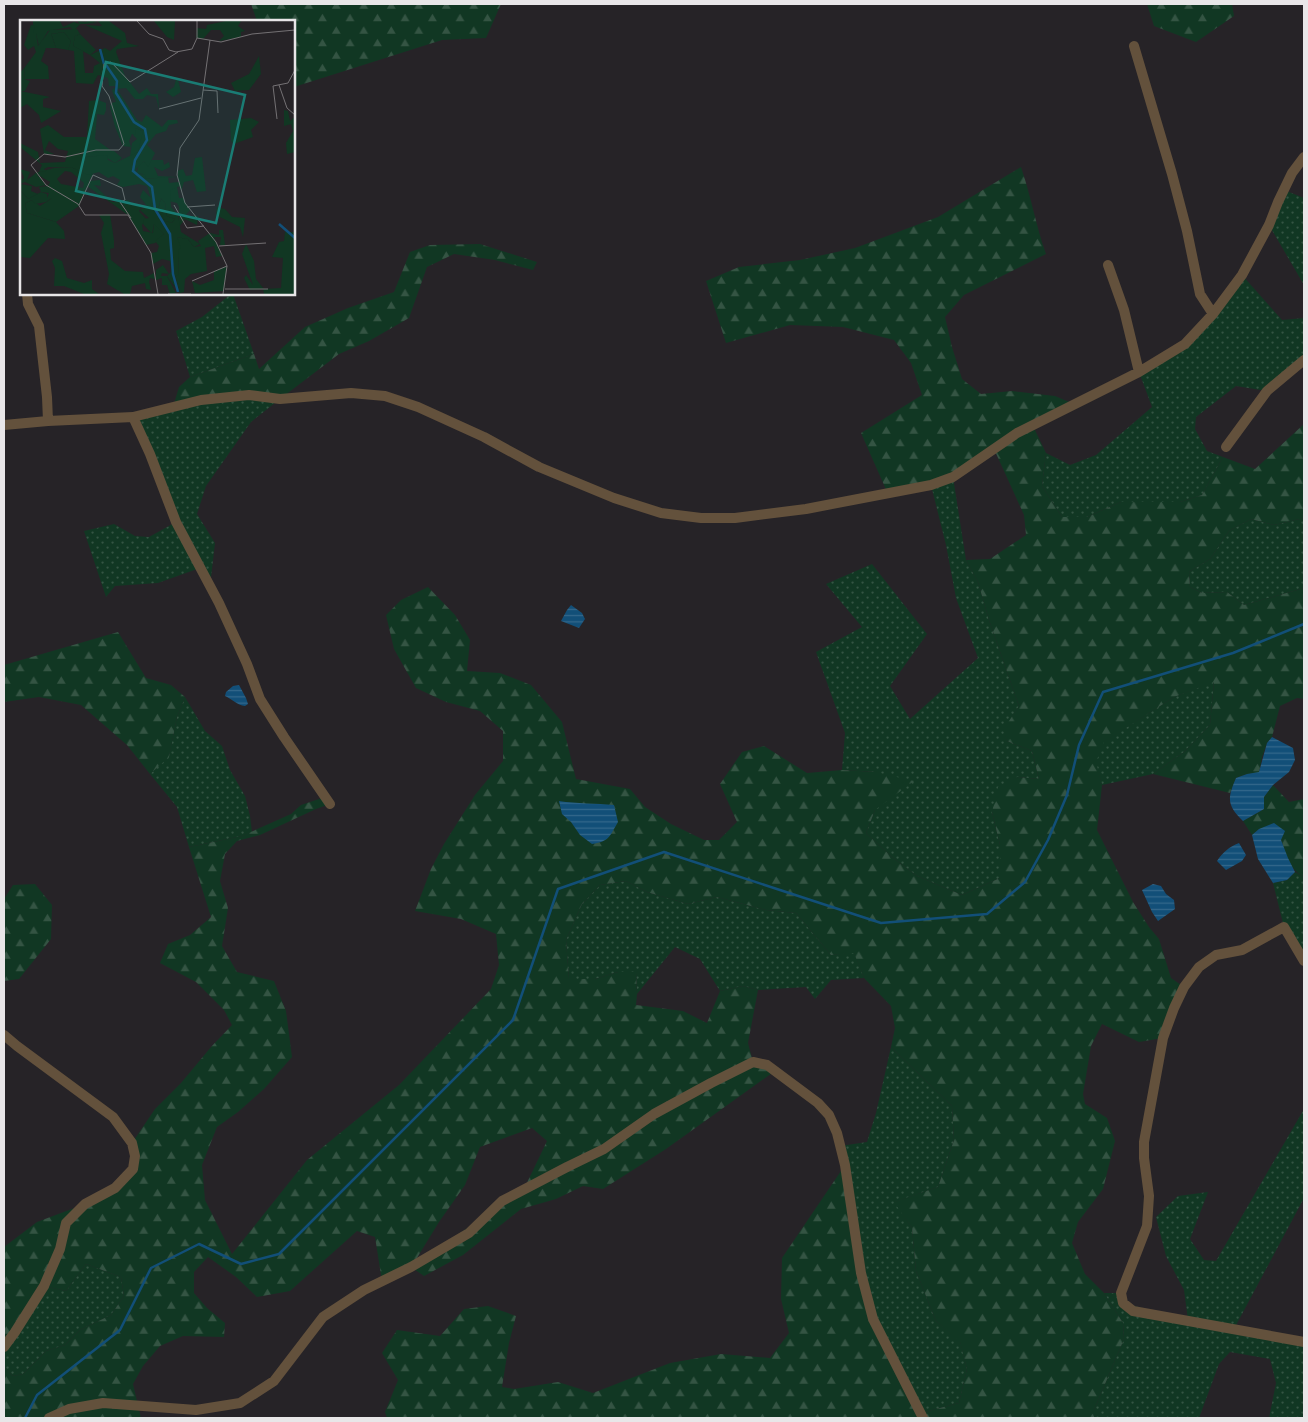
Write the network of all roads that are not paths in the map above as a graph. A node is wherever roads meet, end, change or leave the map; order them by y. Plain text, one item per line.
1 (1134, 46) dead end
2 (1304, 157) edge
3 (1108, 265) dead end
4 (26, 295) edge
5 (1213, 314) junction
6 (1304, 360) edge
7 (1138, 372) junction
8 (133, 417) junction
9 (48, 421) junction
10 (4, 425) edge
11 (1226, 447) dead end
12 (330, 804) dead end
13 (1304, 961) edge
14 (4, 1035) edge
15 (1304, 1342) edge
16 (4, 1347) edge
17 (49, 1418) edge
18 (923, 1418) edge

1 - 5 street
2 - 5 street
3 - 7 street
4 - 9 street
5 - 7 street
6 - 11 street
7 - 8 street
8 - 9 street
8 - 12 street
9 - 10 street
13 - 15 street
14 - 16 street
17 - 18 street

